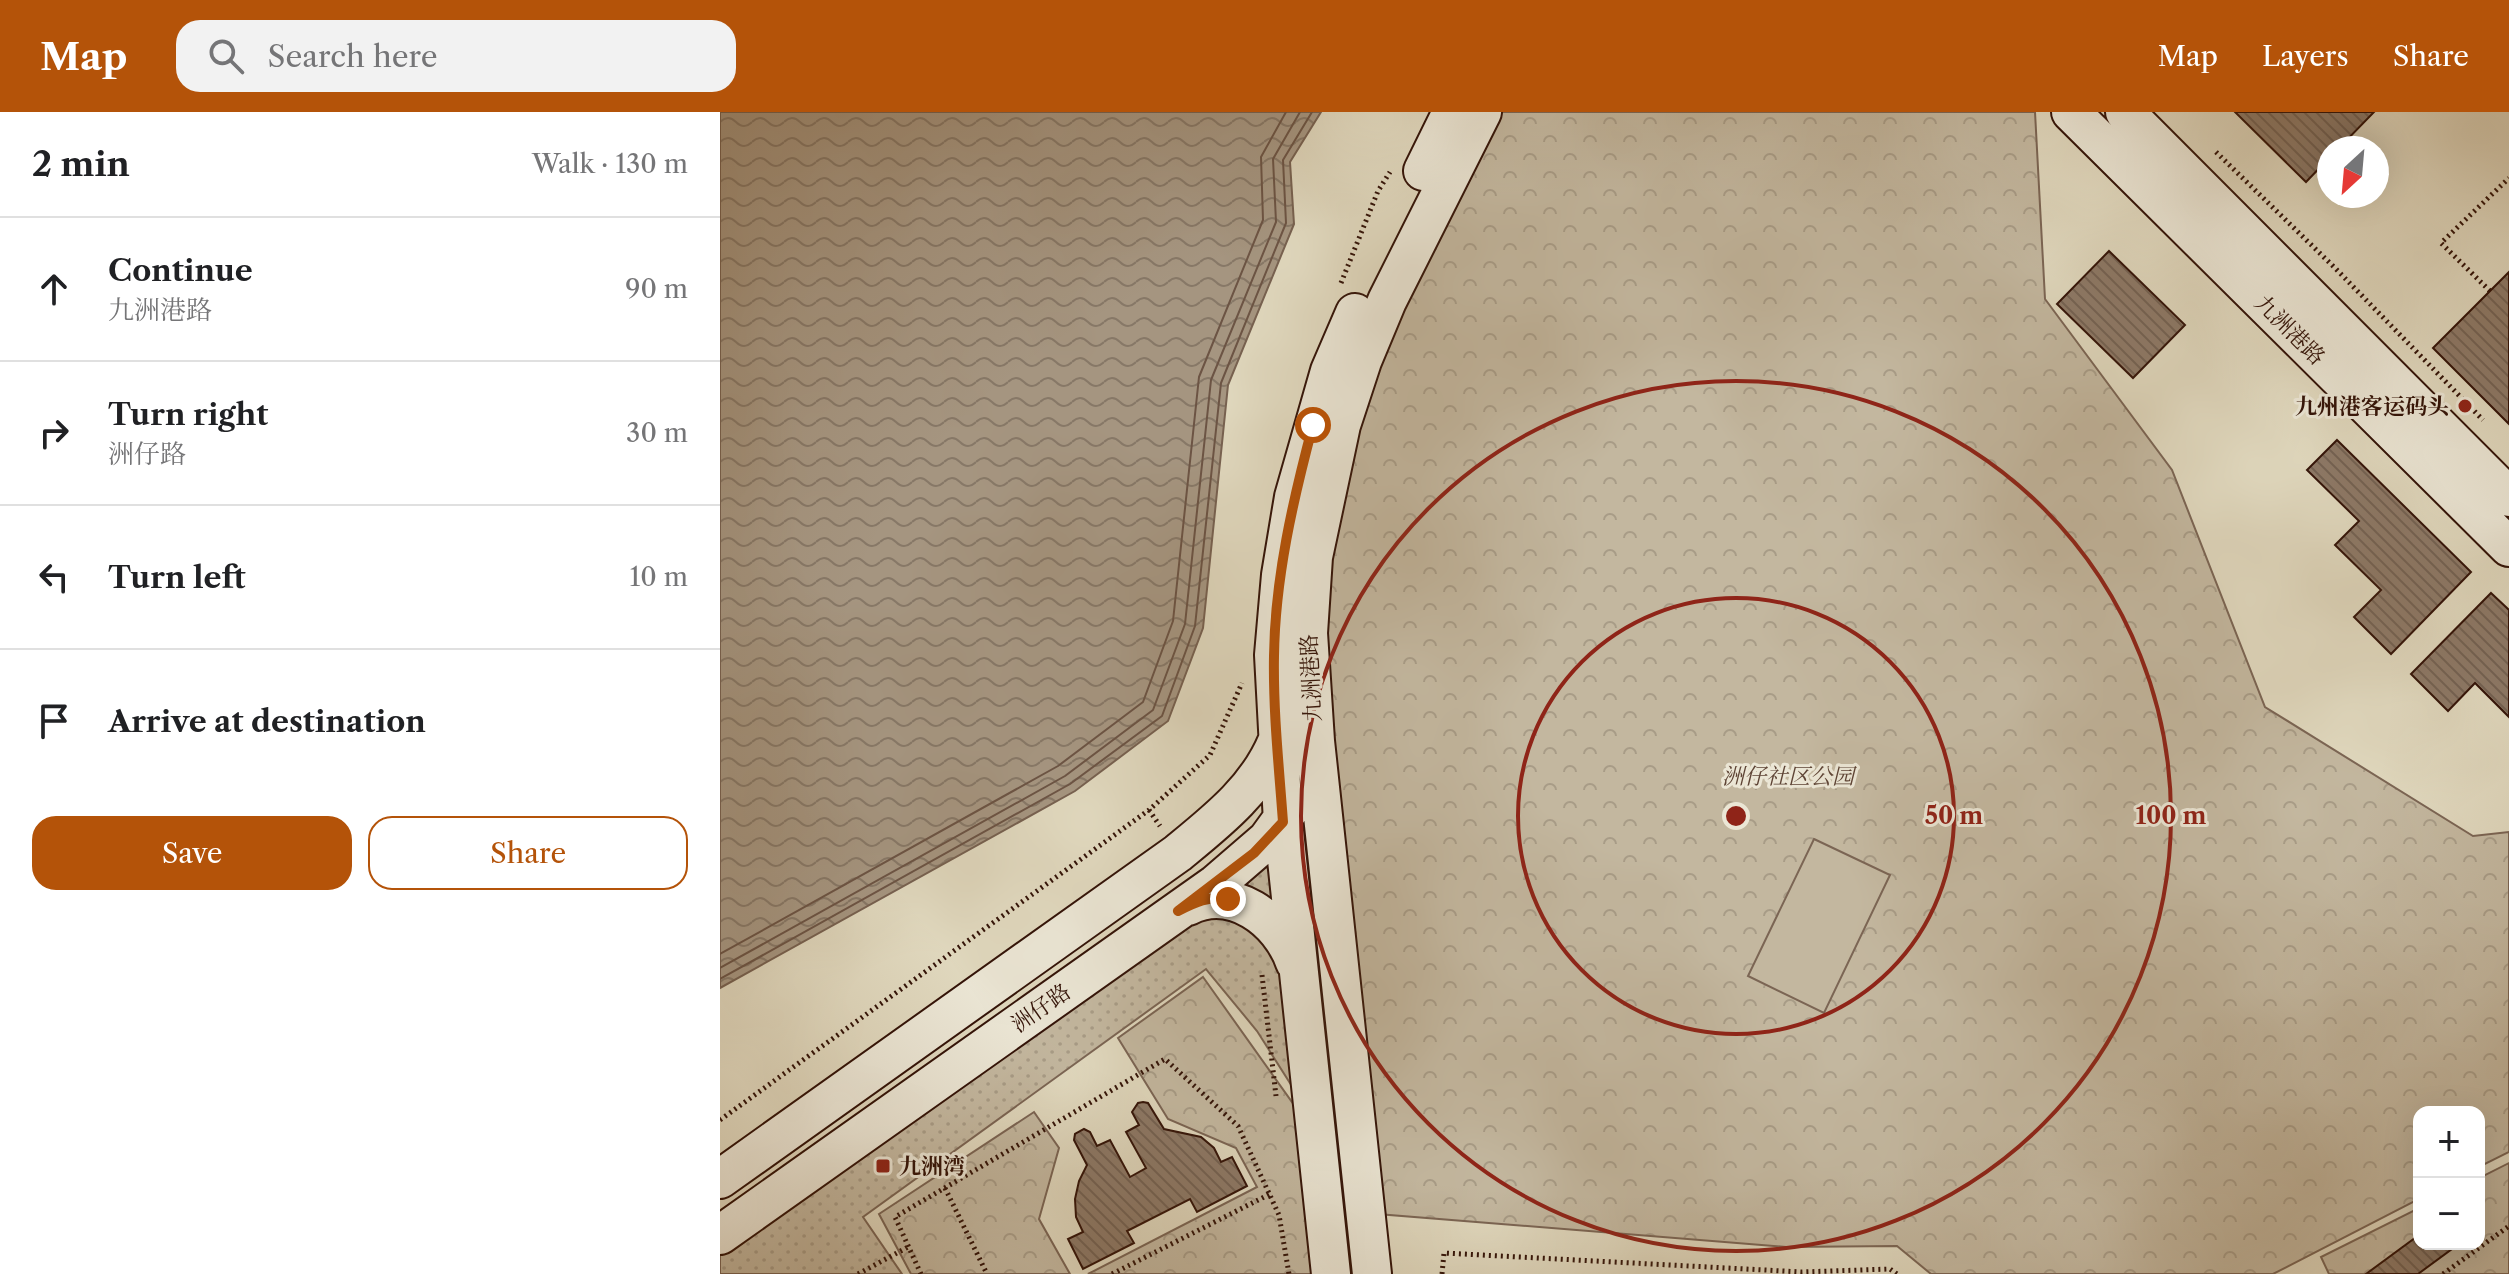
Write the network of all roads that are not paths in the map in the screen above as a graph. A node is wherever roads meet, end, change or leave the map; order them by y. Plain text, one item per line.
1 (1452, 112) edge
2 (1482, 112) edge
3 (2071, 112) edge
4 (2125, 112) edge
5 (2509, 497) edge
6 (2509, 547) edge
7 (1315, 741) junction
8 (1277, 742) junction
9 (1283, 822) junction
10 (1178, 853) junction
11 (1332, 904) junction
12 (1178, 911) junction
13 (1299, 973) junction
14 (720, 1179) edge
15 (720, 1235) edge
16 (1331, 1274) edge
17 (1372, 1274) edge

1 - 8 street, 九洲港路
2 - 7 street, 九洲港路
3 - 6 street, 九洲港路
4 - 5 street, 九洲港路
7 - 9 street, 洲仔路
7 - 11 street, 九洲港路
8 - 9 street, 九洲港路
8 - 10 street
9 - 10 street
9 - 11 street
9 - 12 street, 洲仔路
9 - 13 street, 九洲港路
10 - 14 street
11 - 17 street, 九洲港路
12 - 13 street
12 - 15 street, 洲仔路
13 - 16 street, 九洲港路

